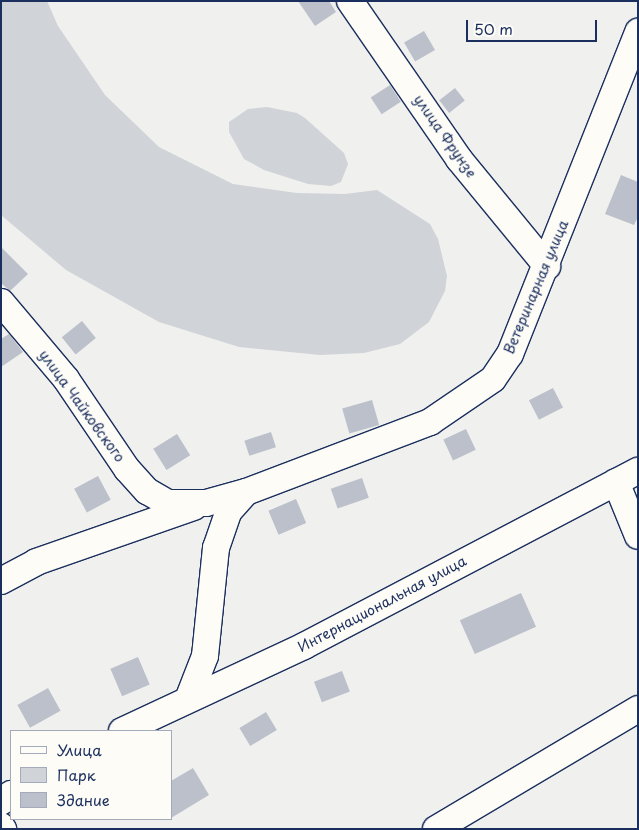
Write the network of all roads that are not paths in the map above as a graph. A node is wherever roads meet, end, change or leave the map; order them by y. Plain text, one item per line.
1 (350, 1) edge
2 (638, 32) edge
3 (547, 266) junction
4 (1, 302) edge
5 (627, 477) edge
6 (246, 492) junction
7 (168, 503) joint
8 (206, 503) junction
9 (638, 536) edge
10 (1, 581) edge
11 (189, 697) junction
12 (638, 708) edge
13 (124, 730) edge
14 (436, 829) edge

1 - 3 street, улица Фрунзе
2 - 3 street, Ветеринарная улица
3 - 6 street, Ветеринарная улица
4 - 7 street, улица Чайковского
5 - 9 street
5 - 11 street, Интернациональная улица
6 - 8 street, Ветеринарная улица
6 - 11 street
7 - 8 street, Ветеринарная улица
8 - 10 street
11 - 13 street, Интернациональная улица
12 - 14 street

